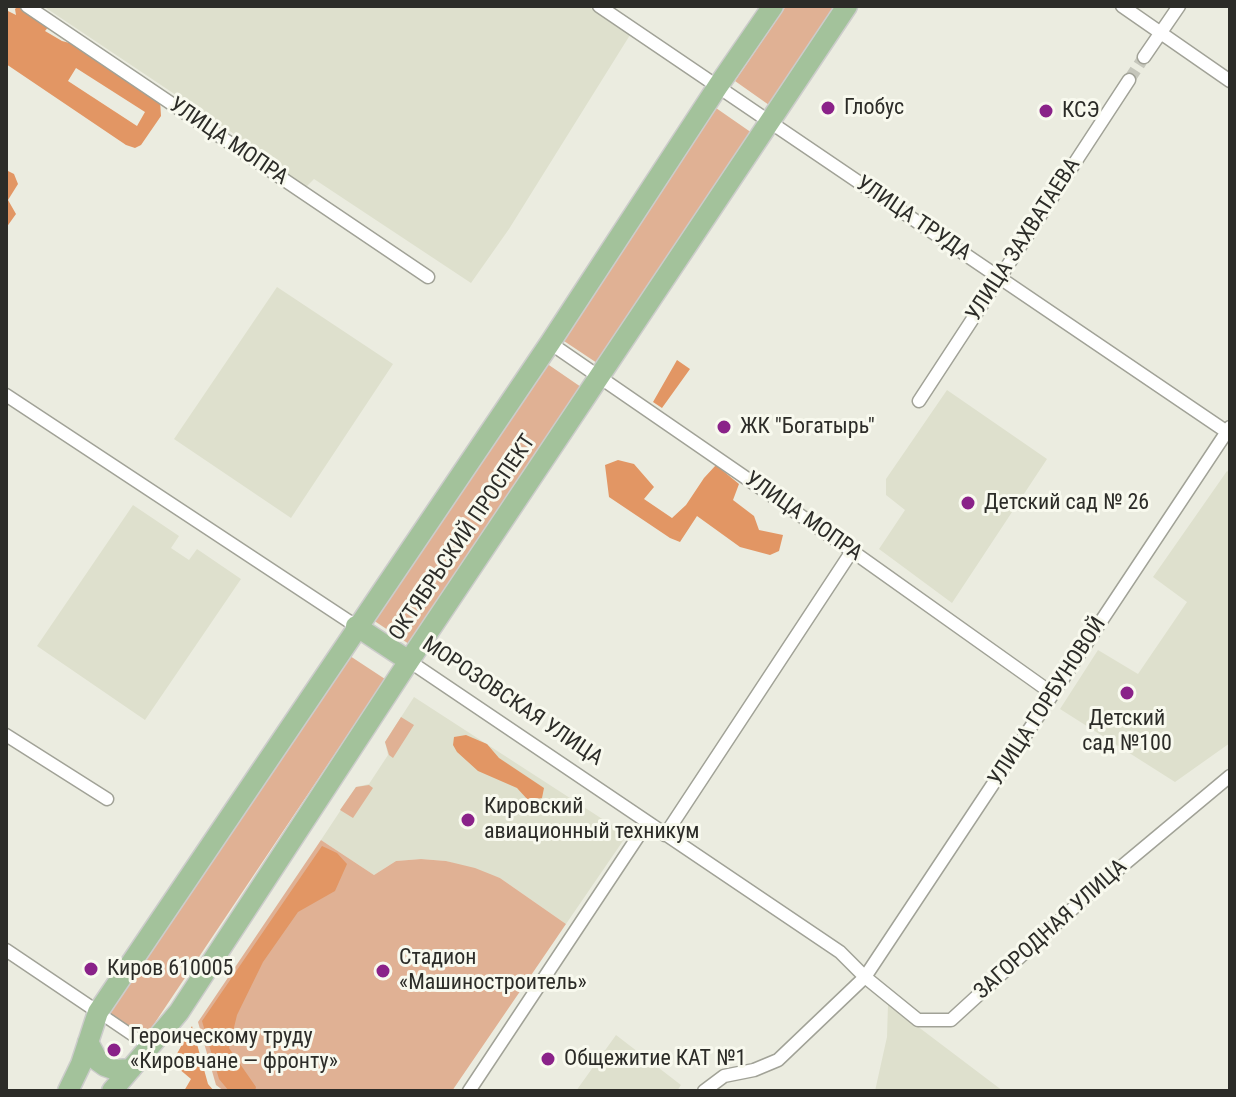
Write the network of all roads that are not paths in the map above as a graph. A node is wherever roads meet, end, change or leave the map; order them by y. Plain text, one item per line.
1 (27, 6) edge
2 (599, 6) edge
3 (773, 6) edge
4 (847, 6) edge
5 (1122, 6) edge
6 (1179, 6) edge
7 (1161, 32) junction
8 (1144, 57) tunnel mouth
9 (1129, 80) tunnel mouth
10 (1230, 81) edge
11 (718, 86) junction
12 (770, 121) junction
13 (428, 277) dead end
14 (999, 277) junction
15 (550, 343) junction
16 (600, 376) junction
17 (6, 395) edge
18 (919, 401) dead end
19 (1228, 429) edge
20 (852, 551) junction
21 (356, 626) junction
22 (409, 661) junction
23 (1053, 694) junction
24 (6, 735) edge
25 (1230, 776) edge
26 (107, 799) dead end
27 (647, 823) junction
28 (665, 835) junction
29 (6, 950) edge
30 (865, 977) junction
31 (98, 1012) junction
32 (88, 1042) junction
33 (151, 1048) junction
34 (131, 1069) junction
35 (68, 1091) edge
36 (112, 1091) edge
37 (469, 1091) edge
38 (704, 1091) edge

1 - 13 street, УЛИЦА МОПРА
2 - 11 street, УЛИЦА ТРУДА
3 - 11 main road, ОКТЯБРЬСКИЙ ПРОСПЕКТ
4 - 12 main road, ОКТЯБРЬСКИЙ ПРОСПЕКТ
5 - 7 street
6 - 7 street
7 - 8 street
7 - 10 street
9 - 14 street, УЛИЦА ЗАХВАТАЕВА
11 - 12 street, УЛИЦА ТРУДА
11 - 15 main road, ОКТЯБРЬСКИЙ ПРОСПЕКТ
12 - 14 street, УЛИЦА ТРУДА
12 - 16 main road, ОКТЯБРЬСКИЙ ПРОСПЕКТ
14 - 18 street, УЛИЦА ЗАХВАТАЕВА
14 - 19 street, УЛИЦА ТРУДА
15 - 16 street, УЛИЦА МОПРА
15 - 21 main road, ОКТЯБРЬСКИЙ ПРОСПЕКТ
16 - 20 street, УЛИЦА МОПРА
16 - 22 main road, ОКТЯБРЬСКИЙ ПРОСПЕКТ
17 - 21 street, МОРОЗОВСКАЯ УЛИЦА
19 - 23 street, УЛИЦА ГОРБУНОВОЙ
20 - 23 street, УЛИЦА МОПРА
20 - 28 street
21 - 22 main road, МОРОЗОВСКАЯ УЛИЦА
21 - 31 main road, ОКТЯБРЬСКИЙ ПРОСПЕКТ
22 - 27 street, МОРОЗОВСКАЯ УЛИЦА
22 - 33 main road, ОКТЯБРЬСКИЙ ПРОСПЕКТ
23 - 30 street, УЛИЦА ГОРБУНОВОЙ
24 - 26 street
25 - 30 street, ЗАГОРОДНАЯ УЛИЦА
27 - 28 street, МОРОЗОВСКАЯ УЛИЦА
27 - 37 street
28 - 30 street, МОРОЗОВСКАЯ УЛИЦА
29 - 31 street
30 - 38 street, УЛИЦА ГОРБУНОВОЙ
31 - 32 main road, ОКТЯБРЬСКИЙ ПРОСПЕКТ
31 - 33 street
32 - 34 main road
32 - 35 main road, ОКТЯБРЬСКИЙ ПРОСПЕКТ
33 - 34 main road, ОКТЯБРЬСКИЙ ПРОСПЕКТ
34 - 36 main road, ОКТЯБРЬСКИЙ ПРОСПЕКТ

